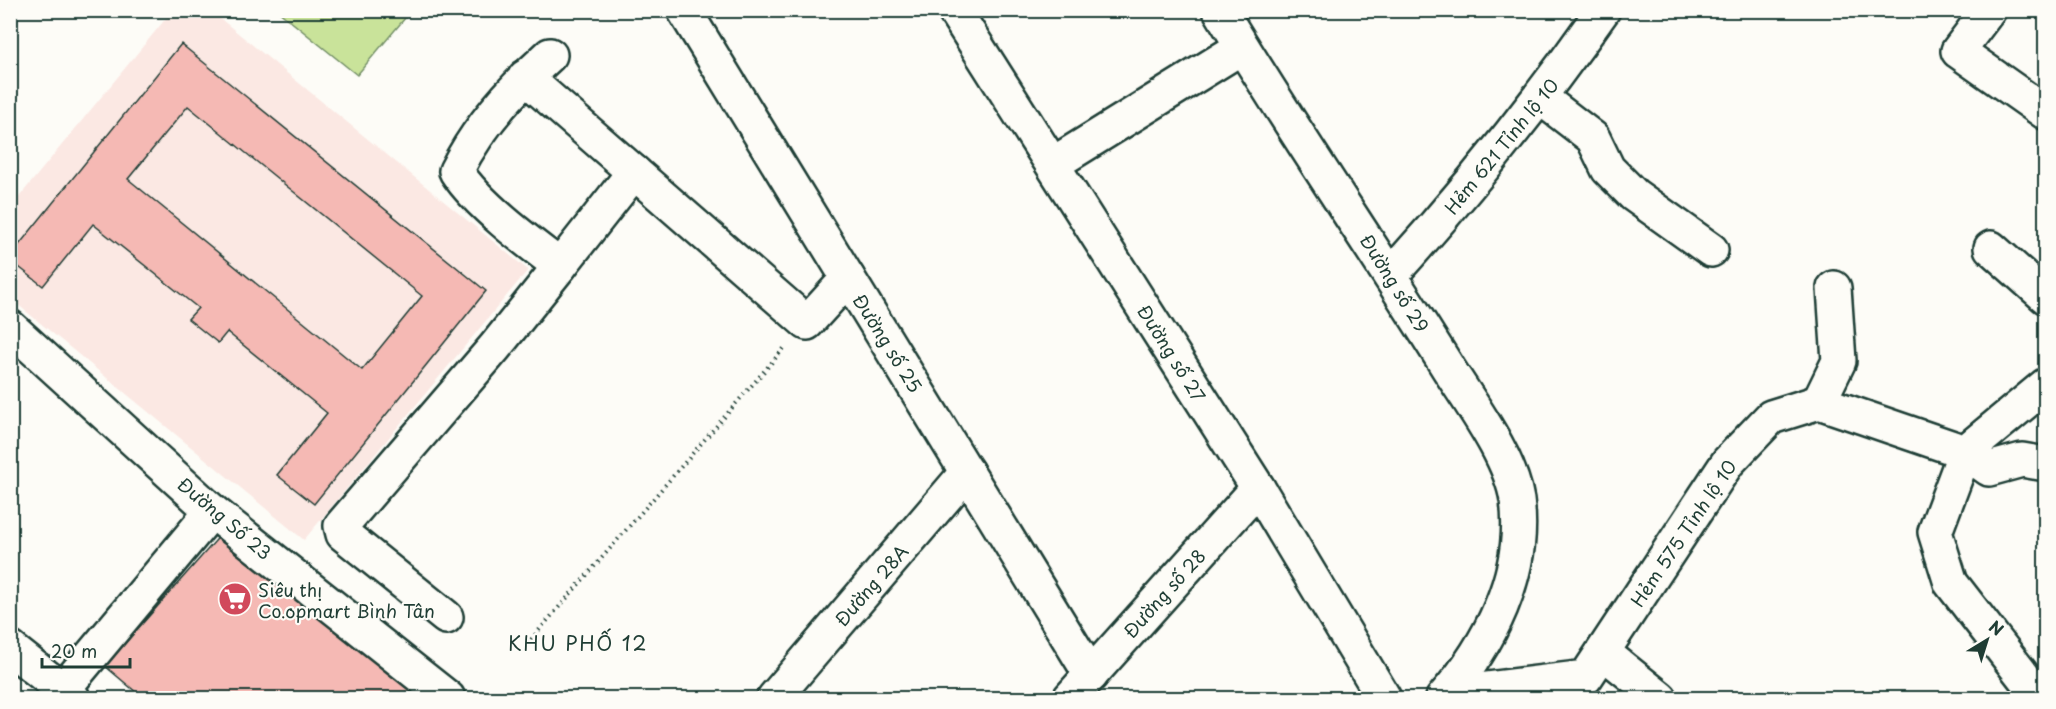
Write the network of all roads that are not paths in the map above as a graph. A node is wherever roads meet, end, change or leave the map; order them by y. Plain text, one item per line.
1 (684, 10) edge
2 (954, 10) edge
3 (1220, 10) edge
4 (1603, 10) edge
5 (1989, 10) edge
6 (1242, 47) junction
7 (549, 54) dead end
8 (525, 77) junction
9 (1541, 98) junction
10 (2046, 113) edge
11 (1053, 164) junction
12 (634, 172) junction
13 (1991, 248) dead end
14 (1711, 250) dead end
15 (560, 267) junction
16 (1391, 275) junction
17 (848, 278) junction
18 (1834, 288) dead end
19 (2046, 297) edge
20 (10, 327) edge
21 (2046, 385) edge
22 (1819, 402) junction
23 (1965, 453) junction
24 (2046, 464) edge
25 (968, 472) junction
26 (1258, 488) junction
27 (212, 511) junction
28 (446, 617) dead end
29 (10, 648) edge
30 (1604, 653) junction
31 (1081, 687) edge
32 (64, 696) edge
33 (1448, 697) edge
34 (448, 699) edge
35 (774, 699) edge
36 (1384, 699) edge
37 (1660, 699) edge
38 (2040, 699) edge

1 - 17 street, Đường số 25
2 - 11 street, Đường số 27
3 - 6 street, Đường số 29
4 - 9 street, Hẻm 621 Tỉnh lộ 10
5 - 10 street
6 - 11 street
6 - 16 street, Đường số 29
7 - 8 street
8 - 12 street
8 - 15 street
9 - 14 street
9 - 16 street, Hẻm 621 Tỉnh lộ 10
11 - 26 street, Đường số 27
12 - 15 street
12 - 17 street
13 - 19 street
15 - 28 street
16 - 33 street, Đường số 29
17 - 25 street, Đường số 25
18 - 22 street
20 - 27 street, Đường Số 23
21 - 23 street
22 - 23 street
22 - 30 street, Hẻm 575 Tỉnh lộ 10
23 - 24 street
23 - 38 street
25 - 31 street, Đường số 25
25 - 35 street, Đường 28A
26 - 31 street, Đường số 28
26 - 36 street, Đường số 27
27 - 32 street
27 - 34 street, Đường Số 23
29 - 32 street
30 - 33 street, Hẻm 575 Tỉnh lộ 10
30 - 37 street

